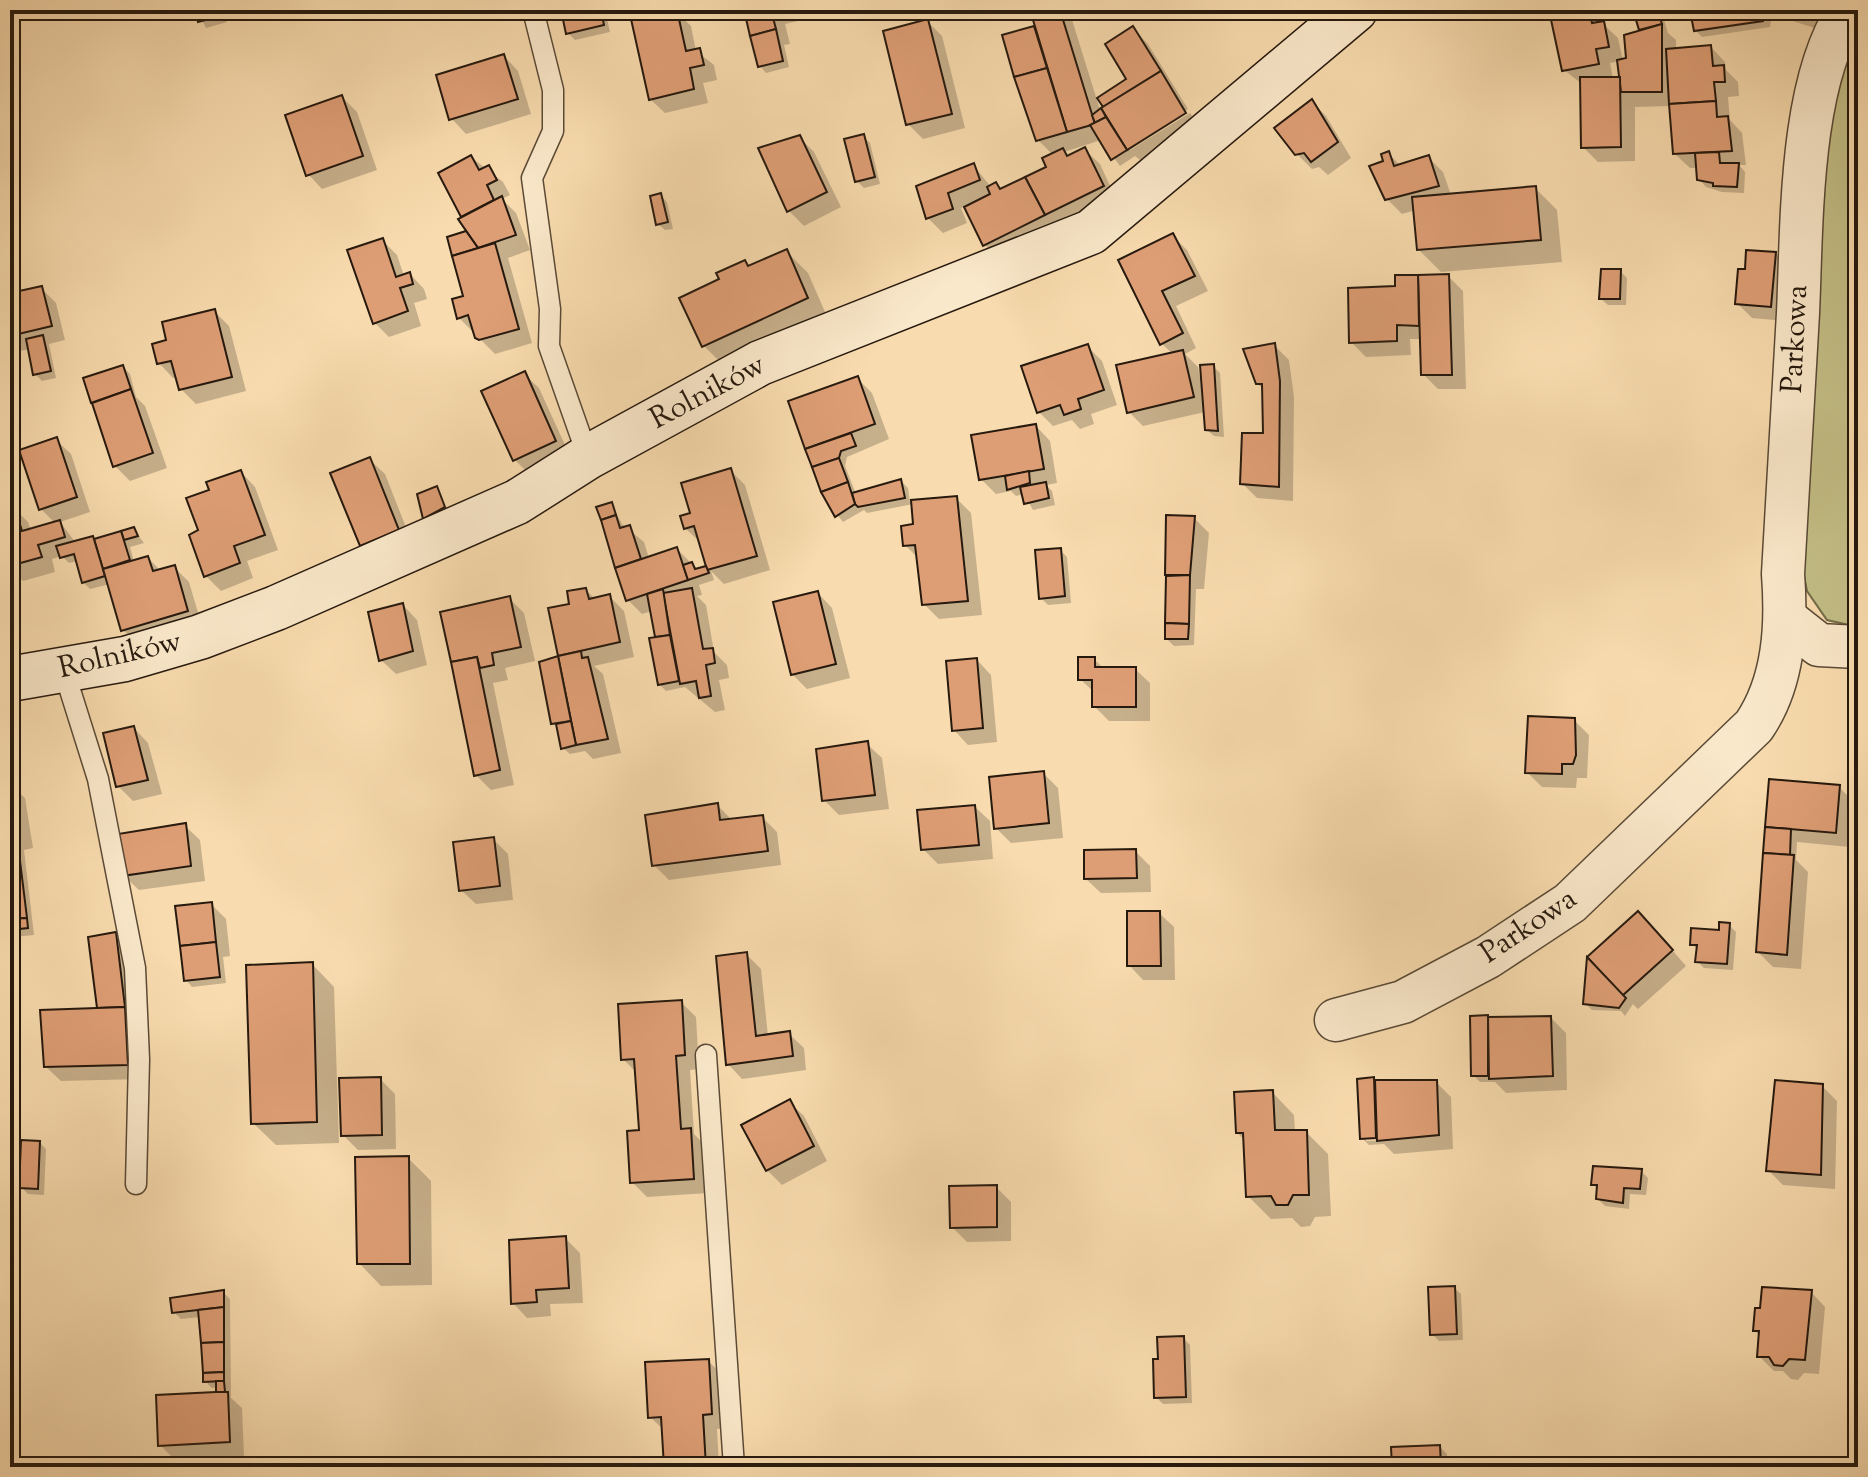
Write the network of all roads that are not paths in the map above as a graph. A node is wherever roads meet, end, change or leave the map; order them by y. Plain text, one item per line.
1 (533, 10) edge
2 (1355, 10) edge
3 (1849, 10) edge
4 (588, 457) junction
5 (1786, 619) junction
6 (1838, 646) edge
7 (64, 671) junction
8 (1776, 674) junction
9 (10, 679) edge
10 (1336, 1020) dead end
11 (706, 1055) dead end
12 (136, 1184) dead end
13 (734, 1467) edge

1 - 4 lane
2 - 4 street, Rolników
3 - 5 street, Parkowa
4 - 7 street, Rolników
5 - 6 street
5 - 8 street, Parkowa
6 - 8 street
7 - 9 street, Rolników
7 - 12 lane
8 - 10 street, Parkowa
11 - 13 lane

